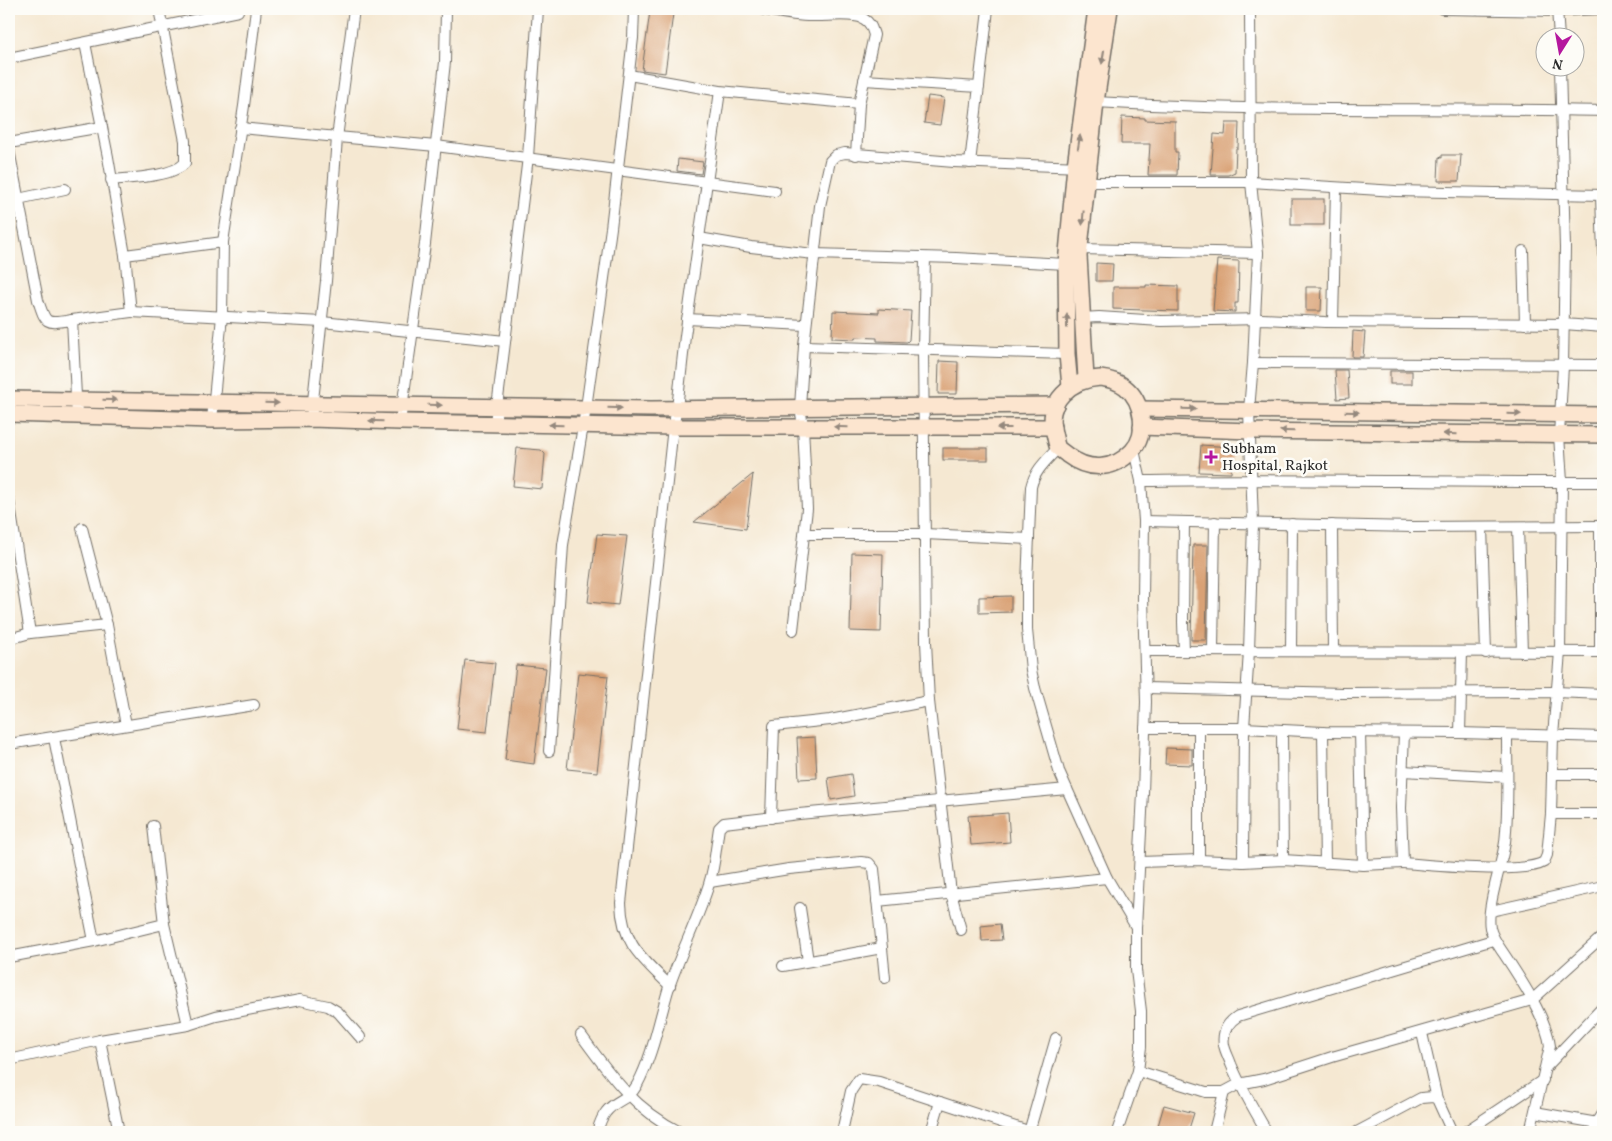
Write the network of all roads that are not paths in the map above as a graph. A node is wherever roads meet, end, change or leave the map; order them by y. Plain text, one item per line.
1 (159, 9) edge
2 (255, 9) edge
3 (354, 9) edge
4 (446, 9) edge
5 (538, 9) edge
6 (634, 9) edge
7 (763, 9) edge
8 (988, 9) edge
9 (1096, 9) edge
10 (1110, 9) edge
11 (1250, 9) edge
12 (1442, 9) edge
13 (1603, 9) edge
14 (238, 10) edge
15 (1557, 10) edge
16 (863, 13) edge
17 (163, 26) junction
18 (1558, 28) edge
19 (85, 43) junction
20 (9, 58) edge
21 (629, 75) junction
22 (1560, 78) edge
23 (864, 80) junction
24 (979, 86) junction
25 (720, 92) junction
26 (1096, 102) junction
27 (859, 104) junction
28 (1250, 109) junction
29 (1562, 110) junction
30 (1603, 111) edge
31 (102, 127) junction
32 (240, 128) junction
33 (337, 138) junction
34 (9, 144) edge
35 (436, 146) junction
36 (9, 150) edge
37 (856, 155) junction
38 (528, 157) junction
39 (970, 163) junction
40 (1082, 167) junction
41 (617, 171) junction
42 (111, 180) junction
43 (1086, 182) junction
44 (1251, 182) junction
45 (707, 183) junction
46 (1336, 188) junction
47 (65, 190) dead end
48 (775, 191) dead end
49 (1564, 194) junction
50 (1602, 195) edge
51 (18, 199) junction
52 (699, 238) junction
53 (224, 242) junction
54 (1080, 249) junction
55 (1523, 250) dead end
56 (1258, 253) junction
57 (1603, 253) edge
58 (814, 254) junction
59 (125, 255) junction
60 (925, 258) junction
61 (1066, 264) junction
62 (132, 312) junction
63 (222, 316) junction
64 (1082, 318) junction
65 (687, 319) junction
66 (1254, 319) junction
67 (72, 320) junction
68 (322, 322) junction
69 (1333, 322) junction
70 (1525, 324) junction
71 (1564, 324) junction
72 (805, 325) junction
73 (1603, 327) edge
74 (414, 331) junction
75 (505, 340) junction
76 (804, 346) junction
77 (924, 349) junction
78 (1067, 354) junction
79 (1253, 363) junction
80 (1603, 365) edge
81 (1563, 366) junction
82 (1086, 379) junction
83 (1070, 387) junction
84 (9, 399) edge
85 (76, 400) junction
86 (215, 402) junction
87 (313, 403) junction
88 (402, 405) junction
89 (1056, 405) junction
90 (497, 406) junction
91 (924, 406) junction
92 (800, 407) junction
93 (586, 408) junction
94 (677, 409) junction
95 (1140, 409) junction
96 (1249, 410) junction
97 (9, 414) edge
98 (77, 415) junction
99 (1560, 415) junction
100 (1603, 415) edge
101 (311, 419) junction
102 (212, 420) junction
103 (400, 422) junction
104 (495, 423) junction
105 (582, 426) junction
106 (803, 426) junction
107 (673, 427) junction
108 (1052, 427) junction
109 (1141, 427) junction
110 (924, 428) junction
111 (1250, 431) junction
112 (1559, 435) junction
113 (1603, 435) edge
114 (1058, 448) junction
115 (1134, 450) junction
116 (1252, 479) junction
117 (1141, 481) junction
118 (1562, 482) junction
119 (1603, 482) edge
120 (9, 500) edge
121 (1144, 521) junction
122 (1184, 522) junction
123 (1214, 522) junction
124 (1253, 523) junction
125 (1292, 524) junction
126 (1332, 525) junction
127 (1561, 526) junction
128 (1602, 526) edge
129 (1482, 527) junction
130 (1518, 527) junction
131 (82, 528) dead end
132 (804, 534) junction
133 (925, 534) junction
134 (1029, 539) junction
135 (107, 625) junction
136 (793, 630) dead end
137 (30, 634) junction
138 (9, 638) edge
139 (1145, 651) junction
140 (1184, 651) junction
141 (1213, 651) junction
142 (1249, 651) junction
143 (1292, 651) junction
144 (1333, 651) junction
145 (1462, 652) junction
146 (1486, 652) junction
147 (1522, 652) junction
148 (1560, 652) junction
149 (1602, 652) edge
150 (1146, 688) junction
151 (1246, 689) junction
152 (1461, 692) junction
153 (1556, 692) junction
154 (1603, 694) edge
155 (929, 701) junction
156 (254, 705) dead end
157 (126, 725) junction
158 (1145, 728) junction
159 (1199, 728) junction
160 (1244, 728) junction
161 (1282, 731) junction
162 (1323, 732) junction
163 (1360, 732) junction
164 (1404, 733) junction
165 (1460, 733) junction
166 (1507, 735) junction
167 (1552, 736) junction
168 (1603, 737) edge
169 (54, 738) junction
170 (9, 744) edge
171 (549, 751) dead end
172 (1403, 771) junction
173 (1552, 774) junction
174 (1603, 774) edge
175 (1507, 776) junction
176 (1067, 789) junction
177 (940, 802) junction
178 (1550, 814) junction
179 (1603, 814) edge
180 (771, 818) junction
181 (152, 826) dead end
182 (1200, 860) junction
183 (1283, 860) junction
184 (1140, 862) junction
185 (1243, 862) junction
186 (1325, 863) junction
187 (1403, 863) junction
188 (1363, 864) junction
189 (1499, 873) junction
190 (1107, 878) junction
191 (710, 882) junction
192 (1603, 886) edge
193 (951, 894) junction
194 (877, 902) junction
195 (800, 908) dead end
196 (1491, 911) junction
197 (164, 924) junction
198 (1136, 928) junction
199 (961, 930) dead end
200 (1603, 936) edge
201 (1493, 940) junction
202 (94, 941) junction
203 (882, 948) junction
204 (9, 957) edge
205 (808, 961) junction
206 (783, 966) dead end
207 (885, 978) dead end
208 (670, 986) junction
209 (1532, 1000) junction
210 (1603, 1007) edge
211 (188, 1025) junction
212 (1422, 1033) junction
213 (581, 1035) dead end
214 (360, 1037) dead end
215 (1056, 1038) dead end
216 (100, 1040) junction
217 (9, 1060) edge
218 (1545, 1068) junction
219 (1138, 1071) junction
220 (1543, 1080) junction
221 (1239, 1084) junction
222 (1224, 1092) junction
223 (630, 1096) junction
224 (1438, 1099) junction
225 (940, 1102) junction
226 (1535, 1112) junction
227 (1603, 1112) edge
228 (1598, 1126) edge
229 (661, 1128) edge
230 (119, 1132) edge
231 (597, 1132) edge
232 (680, 1132) edge
233 (842, 1132) edge
234 (931, 1132) edge
235 (1030, 1132) edge
236 (1117, 1132) edge
237 (1214, 1132) edge
238 (1267, 1132) edge
239 (1357, 1132) edge
240 (1452, 1132) edge
241 (1465, 1132) edge
242 (1530, 1132) edge

1 - 17 street
2 - 14 street
2 - 32 street
3 - 33 street
4 - 35 street
5 - 38 street
6 - 21 street
7 - 16 street
8 - 24 street
40 -> 9 main road
10 -> 26 main road
11 - 28 street
12 - 15 street
13 - 15 street
14 - 17 street
15 - 18 street
16 - 23 street
17 - 19 street
17 - 42 street
19 - 20 street
19 - 31 street
21 - 25 street
21 - 41 street
22 - 29 street
23 - 24 street
23 - 27 street
24 - 39 street
25 - 27 street
25 - 45 street
26 - 28 street
26 - 40 main road
27 - 37 street
28 - 29 street
28 - 44 street
29 - 30 street
29 - 49 street
31 - 34 street
31 - 42 street
32 - 33 street
32 - 53 street
33 - 35 street
33 - 68 street
35 - 38 street
35 - 74 street
36 - 51 street
37 - 39 street
37 - 58 street
38 - 41 street
38 - 75 street
39 - 40 street
40 - 43 main road
40 - 61 main road
41 - 45 street
41 - 93 street
42 - 59 street
43 - 44 street
43 -> 54 main road
44 - 46 street
44 - 56 street
45 - 48 street
45 - 52 street
46 - 49 street
46 - 69 street
47 - 51 street
49 - 50 street
49 - 71 street
50 - 57 street
51 - 67 street
52 - 58 street
52 - 65 street
53 - 59 street
53 - 63 street
54 - 56 street
54 - 64 main road
55 - 70 street
56 - 66 street
58 - 60 street
58 - 72 street
59 - 62 street
60 - 61 street
60 - 77 street
78 -> 61 main road
62 - 63 street
62 - 67 street
63 - 68 street
63 - 86 street
64 - 66 street
64 - 82 main road
65 - 72 street
65 - 94 street
66 - 69 street
66 - 79 street
67 - 85 street
68 - 74 street
68 - 87 street
69 - 70 street
70 - 71 street
71 - 73 street
71 - 81 street
72 - 76 street
74 - 75 street
74 - 88 street
75 - 90 street
76 - 77 street
76 - 92 street
77 - 78 street
77 - 91 street
78 - 83 main road
79 - 81 street
79 - 96 street
80 - 81 street
81 - 99 street
82 - 83 main road
82 - 95 main road
83 - 89 main road
84 - 85 main road
85 -> 86 main road
85 - 98 street
86 -> 87 main road
86 - 102 street
87 - 88 main road
87 - 101 street
88 -> 90 main road
88 - 103 street
89 - 91 main road
89 - 108 main road
90 - 93 main road
90 - 104 street
91 - 92 main road
91 - 110 street
92 - 94 main road
92 - 106 street
93 -> 94 main road
93 - 105 street
94 - 107 street
95 -> 96 main road
95 - 109 main road
96 -> 99 main road
96 - 111 street
97 - 98 main road
98 - 102 main road
99 - 100 main road
99 - 112 street
101 - 102 main road
103 -> 101 main road
103 - 104 main road
105 -> 104 main road
105 - 107 main road
105 - 171 street
106 - 107 main road
110 -> 106 main road
106 - 132 street
107 - 208 street
108 -> 110 main road
108 - 114 main road
109 - 111 main road
109 - 115 main road
110 - 133 street
112 -> 111 main road
111 - 116 street
112 - 113 main road
112 - 118 street
114 - 115 main road
114 - 134 street
115 - 117 street
116 - 117 street
116 - 118 street
116 - 124 street
117 - 121 street
118 - 119 street
118 - 127 street
120 - 137 street
121 - 122 street
121 - 139 street
122 - 123 street
122 - 140 street
123 - 124 street
123 - 141 street
124 - 125 street
124 - 142 street
125 - 126 street
125 - 143 street
126 - 129 street
126 - 144 street
127 - 128 street
127 - 130 street
127 - 148 street
128 - 149 street
129 - 130 street
129 - 146 street
130 - 147 street
131 - 135 street
132 - 133 street
132 - 136 street
133 - 134 street
133 - 155 street
134 - 176 street
135 - 137 street
135 - 157 street
137 - 138 street
139 - 140 street
139 - 150 street
140 - 141 street
141 - 142 street
142 - 143 street
142 - 151 street
143 - 144 street
144 - 145 street
145 - 146 street
145 - 152 street
146 - 147 street
147 - 148 street
148 - 149 street
148 - 153 street
150 - 151 street
150 - 158 street
151 - 152 street
151 - 160 street
152 - 153 street
152 - 165 street
153 - 154 street
153 - 167 street
155 - 177 street
155 - 180 street
156 - 157 street
157 - 169 street
158 - 159 street
158 - 184 street
159 - 160 street
159 - 182 street
160 - 161 street
160 - 185 street
161 - 162 street
161 - 183 street
162 - 163 street
162 - 186 street
163 - 164 street
163 - 188 street
164 - 165 street
164 - 172 street
165 - 166 street
166 - 167 street
166 - 175 street
167 - 168 street
167 - 173 street
169 - 170 street
169 - 202 street
172 - 175 street
172 - 187 street
173 - 174 street
173 - 178 street
175 - 189 street
176 - 177 street
176 - 190 street
177 - 180 street
177 - 193 street
178 - 179 street
178 - 189 street
180 - 191 street
181 - 197 street
182 - 184 street
182 - 185 street
183 - 185 street
183 - 186 street
184 - 198 street
186 - 188 street
187 - 188 street
187 - 189 street
189 - 196 street
190 - 193 street
190 - 198 street
191 - 194 street
191 - 208 street
192 - 196 street
193 - 194 street
193 - 199 street
194 - 203 street
195 - 205 street
196 - 201 street
197 - 202 street
197 - 211 street
198 - 219 street
200 - 209 street
201 - 209 street
201 - 221 street
202 - 204 street
203 - 205 street
203 - 207 street
205 - 206 street
208 - 223 street
209 - 212 street
209 - 218 street
210 - 218 street
211 - 214 street
211 - 216 street
212 - 221 street
212 - 224 street
213 - 223 street
215 - 235 street
216 - 217 street
216 - 230 street
218 - 220 street
219 - 222 street
219 - 236 street
220 - 226 street
220 - 241 street
221 - 222 street
221 - 238 street
222 - 237 street
223 - 229 street
223 - 231 street
224 - 239 street
224 - 240 street
225 - 233 street
225 - 234 street
225 - 235 street
226 - 228 street
226 - 242 street
227 - 228 street
229 - 232 street

